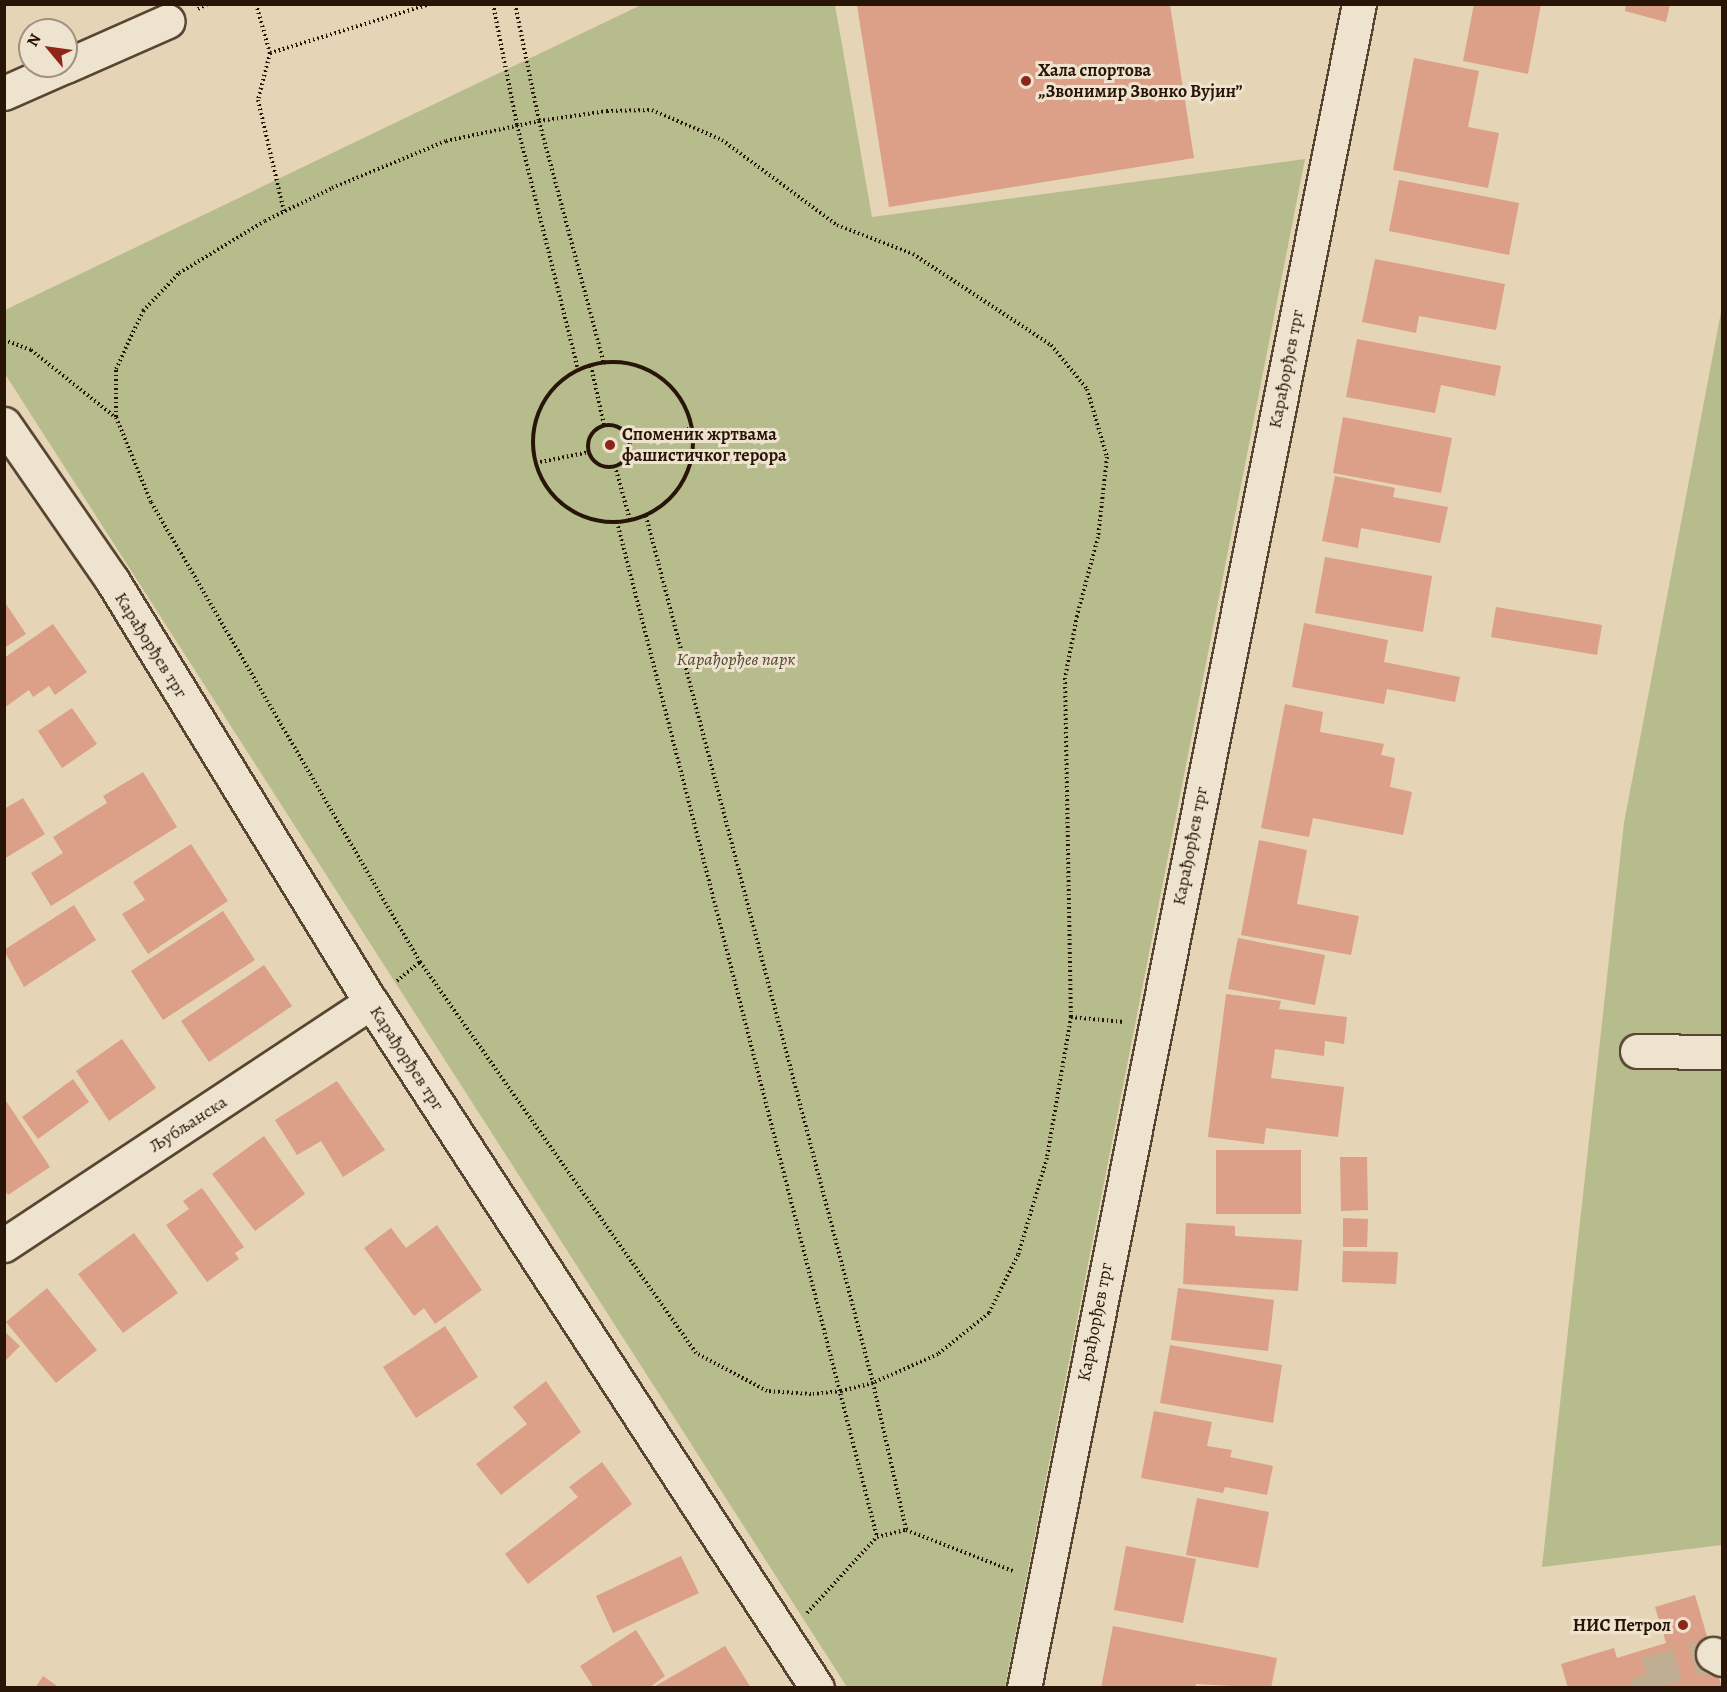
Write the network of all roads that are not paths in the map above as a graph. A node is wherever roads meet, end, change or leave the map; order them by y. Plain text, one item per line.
1 (1359, 4) edge
2 (168, 21) dead end
3 (78, 61) edge
4 (38, 78) edge
5 (4, 93) edge
6 (4, 424) edge
7 (371, 1002) junction
8 (1637, 1051) dead end
9 (1722, 1052) edge
10 (4, 1245) edge
11 (817, 1688) edge
12 (1024, 1688) edge

1 - 12 street, Карађорђев трг
2 - 3 street
4 - 5 street
6 - 7 street, Карађорђев трг
7 - 10 street, Љубљанска
7 - 11 street, Карађорђев трг
8 - 9 street

